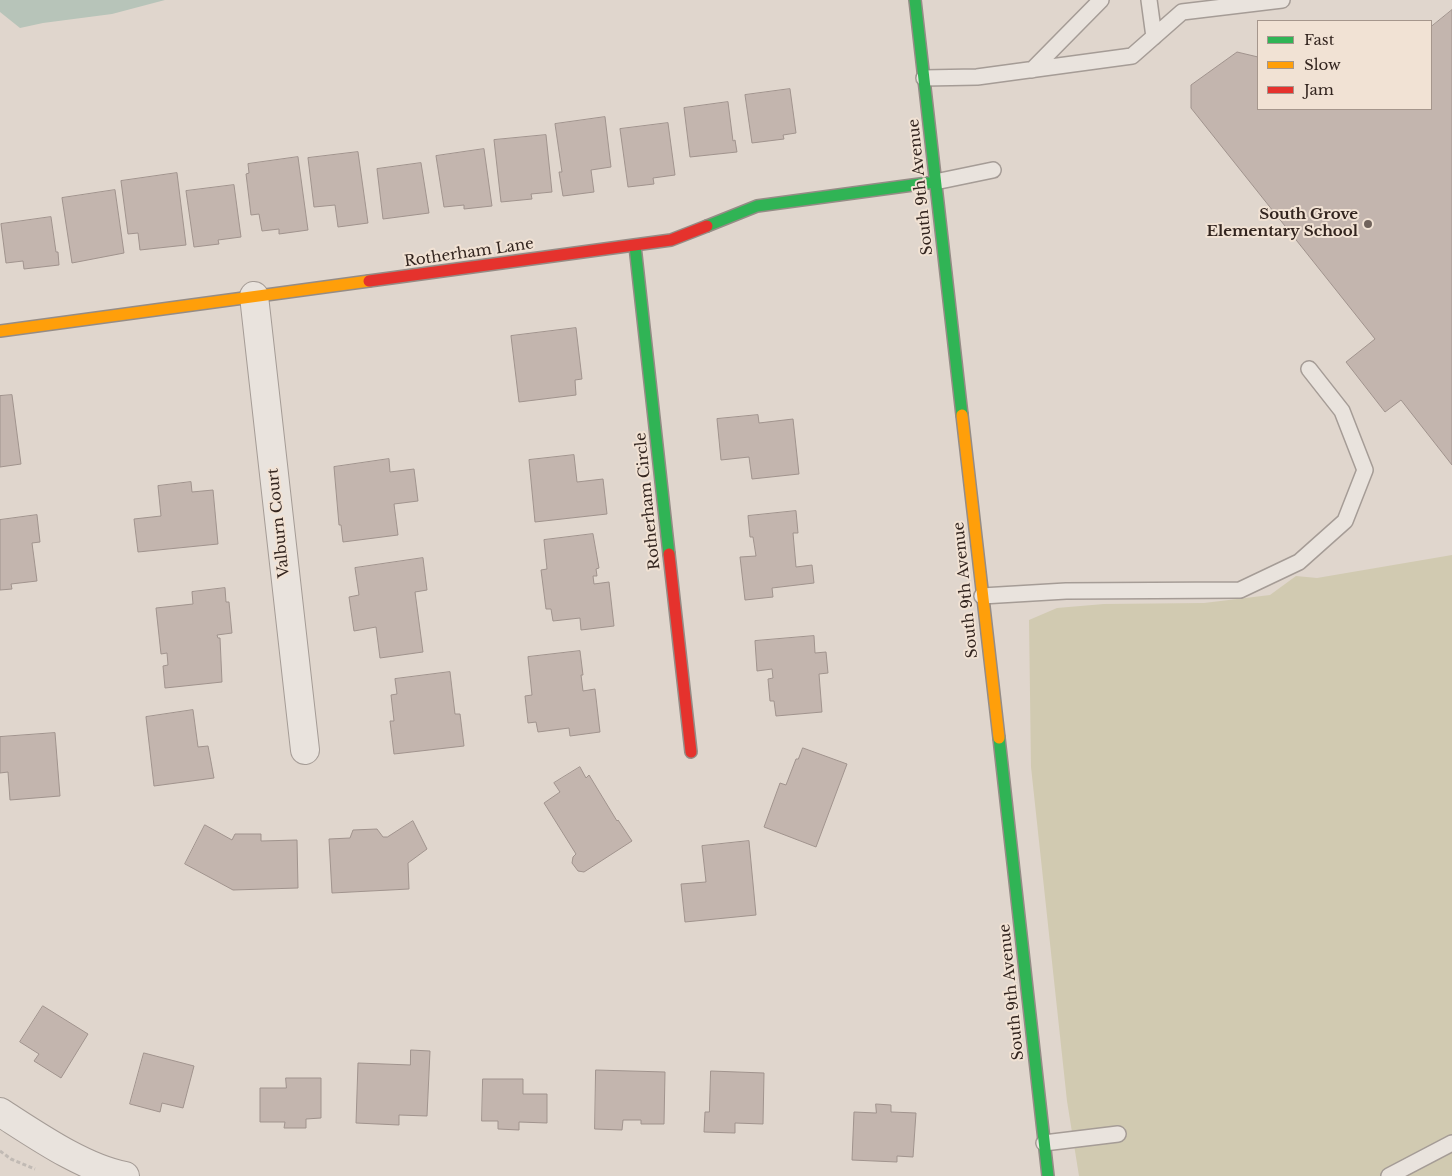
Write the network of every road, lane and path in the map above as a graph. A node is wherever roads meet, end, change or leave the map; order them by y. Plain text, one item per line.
1 (915, 0) edge
2 (1101, 0) edge
3 (1149, 0) edge
4 (1282, 0) edge
5 (1154, 37) junction
6 (1032, 70) junction
7 (924, 78) junction
8 (993, 170) dead end
9 (935, 182) junction
10 (635, 246) junction
11 (254, 296) junction
12 (0, 331) edge
13 (1309, 369) dead end
14 (982, 596) junction
15 (305, 750) dead end
16 (691, 752) dead end
17 (0, 1112) edge
18 (1118, 1134) dead end
19 (1044, 1143) junction
20 (1452, 1143) edge
21 (0, 1151) edge
22 (43, 1173) dead end
23 (126, 1176) edge
24 (1048, 1176) edge
25 (1389, 1176) edge

1 - 7 street, South 9th Avenue
2 - 6 lane
3 - 5 lane
4 - 5 lane
5 - 6 lane
6 - 7 lane
7 - 9 street, South 9th Avenue
8 - 9 lane
9 - 10 street, Rotherham Lane
9 - 14 street, South 9th Avenue
10 - 11 street, Rotherham Lane
10 - 16 street, Rotherham Circle
11 - 12 street, Rotherham Lane
11 - 15 street, Valburn Court
13 - 14 lane
14 - 19 street, South 9th Avenue
17 - 23 street
18 - 19 lane
19 - 24 street, South 9th Avenue
20 - 25 lane
21 - 22 path

